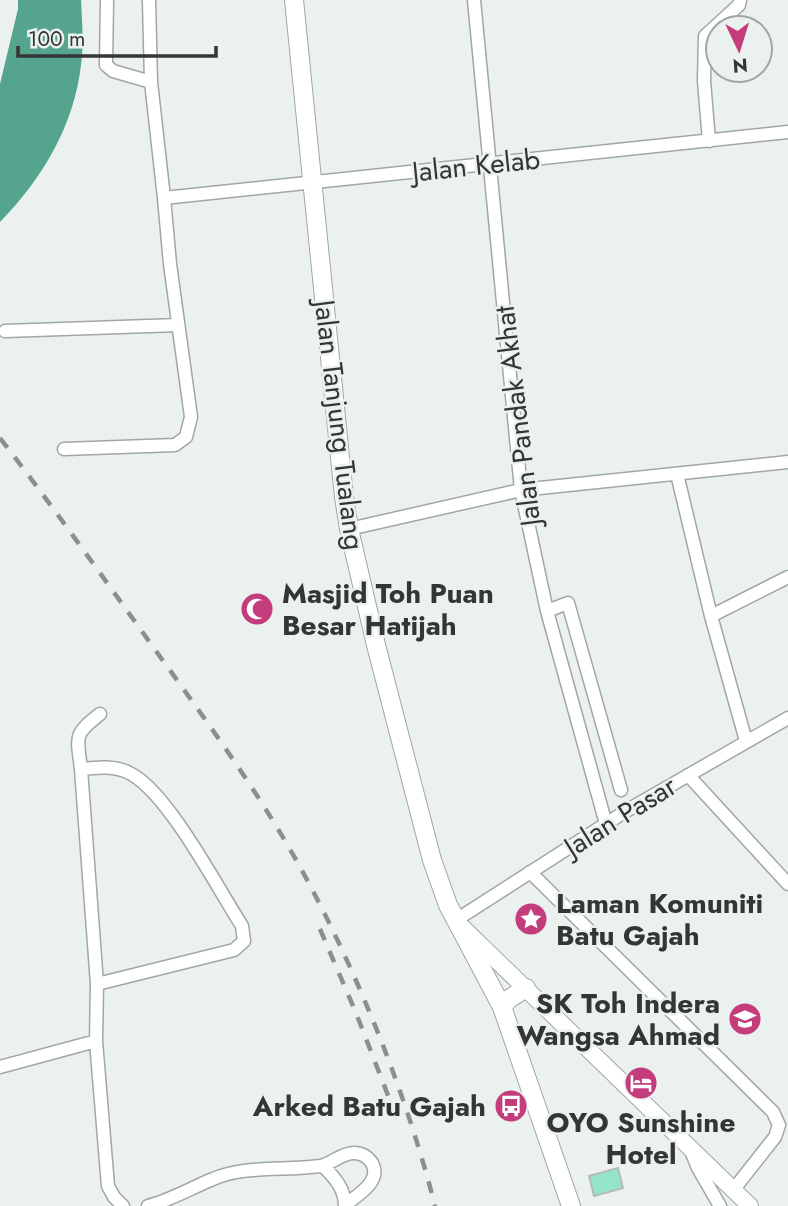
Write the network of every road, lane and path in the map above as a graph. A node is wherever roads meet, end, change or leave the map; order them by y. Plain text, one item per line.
1 (107, 0) edge
2 (149, 0) edge
3 (294, 0) edge
4 (474, 0) edge
5 (740, 0) edge
6 (151, 82) junction
7 (788, 132) edge
8 (709, 141) junction
9 (489, 164) junction
10 (312, 183) junction
11 (164, 198) junction
12 (178, 325) junction
13 (5, 331) dead end
14 (64, 449) dead end
15 (788, 462) edge
16 (677, 474) junction
17 (521, 490) junction
18 (349, 529) junction
19 (788, 577) edge
20 (547, 611) junction
21 (711, 616) junction
22 (100, 714) dead end
23 (788, 718) edge
24 (746, 741) junction
25 (614, 765) junction
26 (80, 769) junction
27 (591, 771) junction
28 (688, 775) junction
29 (621, 790) dead end
30 (606, 824) junction
31 (530, 872) junction
32 (788, 884) edge
33 (456, 920) junction
34 (97, 984) junction
35 (526, 988) junction
36 (502, 1007) junction
37 (96, 1041) junction
38 (0, 1067) edge
39 (690, 1148) junction
40 (323, 1166) junction
41 (734, 1189) junction
42 (346, 1205) edge
43 (123, 1206) edge
44 (148, 1206) edge
45 (570, 1206) edge
46 (720, 1206) edge
47 (750, 1206) edge

1 - 6 street
2 - 6 street
3 - 10 main road, Jalan Tanjung Tualang
4 - 9 street, Jalan Pandak Akhat
5 - 8 street
6 - 11 street
7 - 8 street, Jalan Kelab
8 - 9 street, Jalan Kelab
9 - 10 street, Jalan Kelab
9 - 17 street, Jalan Pandak Akhat
10 - 11 street, Jalan Kelab
10 - 18 main road, Jalan Tanjung Tualang
11 - 12 street
12 - 13 street
12 - 14 street
15 - 16 street
16 - 17 street
16 - 21 street
17 - 18 street
17 - 20 street, Jalan Pandak Akhat
18 - 33 main road, Jalan Tanjung Tualang
19 - 21 street
20 - 25 street
20 - 27 street, Jalan Pandak Akhat
21 - 24 street
22 - 26 street
23 - 24 street, Jalan Pasar
24 - 28 street, Jalan Pasar
25 - 27 street
25 - 29 street
26 - 34 street
26 - 34 street
27 - 30 street, Jalan Pandak Akhat
28 - 30 street, Jalan Pasar
28 - 32 street
30 - 31 street, Jalan Pasar
31 - 33 street, Jalan Pasar
31 - 41 street
33 - 35 street
33 - 36 main road, Jalan Tanjung Tualang
34 - 37 street
35 - 36 main road
35 - 39 street
36 - 45 main road, Jalan Tanjung Tualang
37 - 38 street
37 - 43 street
39 - 41 street
39 - 46 street
40 - 42 street
40 - 42 street
40 - 44 street
41 - 47 street

